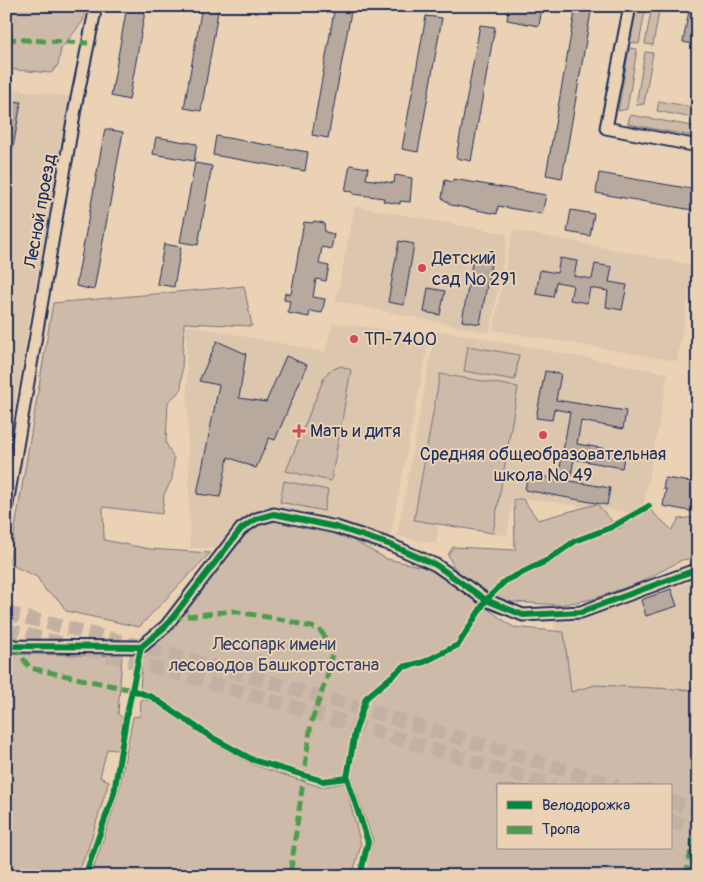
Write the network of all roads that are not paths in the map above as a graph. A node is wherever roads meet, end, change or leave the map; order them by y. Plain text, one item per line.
1 (96, 6) edge
2 (630, 6) edge
3 (698, 146) edge
4 (6, 510) edge
5 (698, 569) edge
6 (10, 644) edge

1 - 4 street, Лесной проезд
2 - 3 street
5 - 6 street

